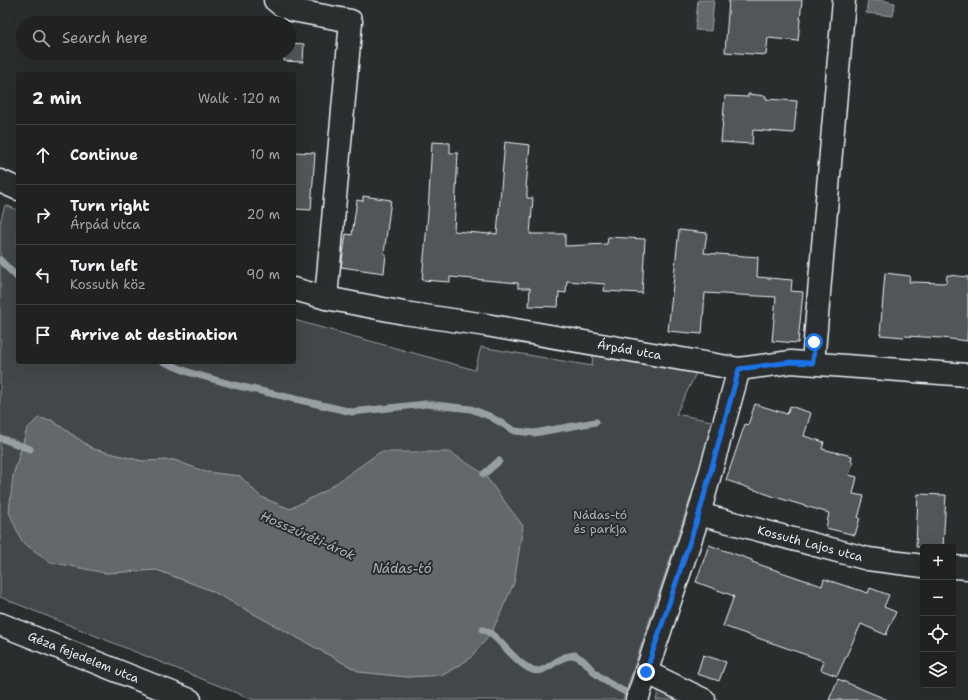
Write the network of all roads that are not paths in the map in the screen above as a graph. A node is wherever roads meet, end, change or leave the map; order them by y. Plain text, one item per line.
1 (275, 0) edge
2 (844, 0) edge
3 (0, 181) edge
4 (16, 188) edge
5 (296, 290) edge
6 (326, 298) junction
7 (813, 363) junction
8 (739, 369) junction
9 (968, 375) edge
10 (699, 514) junction
11 (920, 566) edge
12 (956, 567) edge
13 (968, 568) edge
14 (0, 624) edge
15 (642, 684) edge
16 (180, 698) edge
17 (704, 700) edge

1 - 6 street
2 - 7 street
3 - 4 street
5 - 6 street, Árpád utca
6 - 8 street, Árpád utca
7 - 8 street, Árpád utca
7 - 9 street, Árpád utca
8 - 10 street
10 - 11 street, Kossuth Lajos utca
10 - 15 street
12 - 13 street
14 - 16 street, Géza fejedelem utca
15 - 17 street

